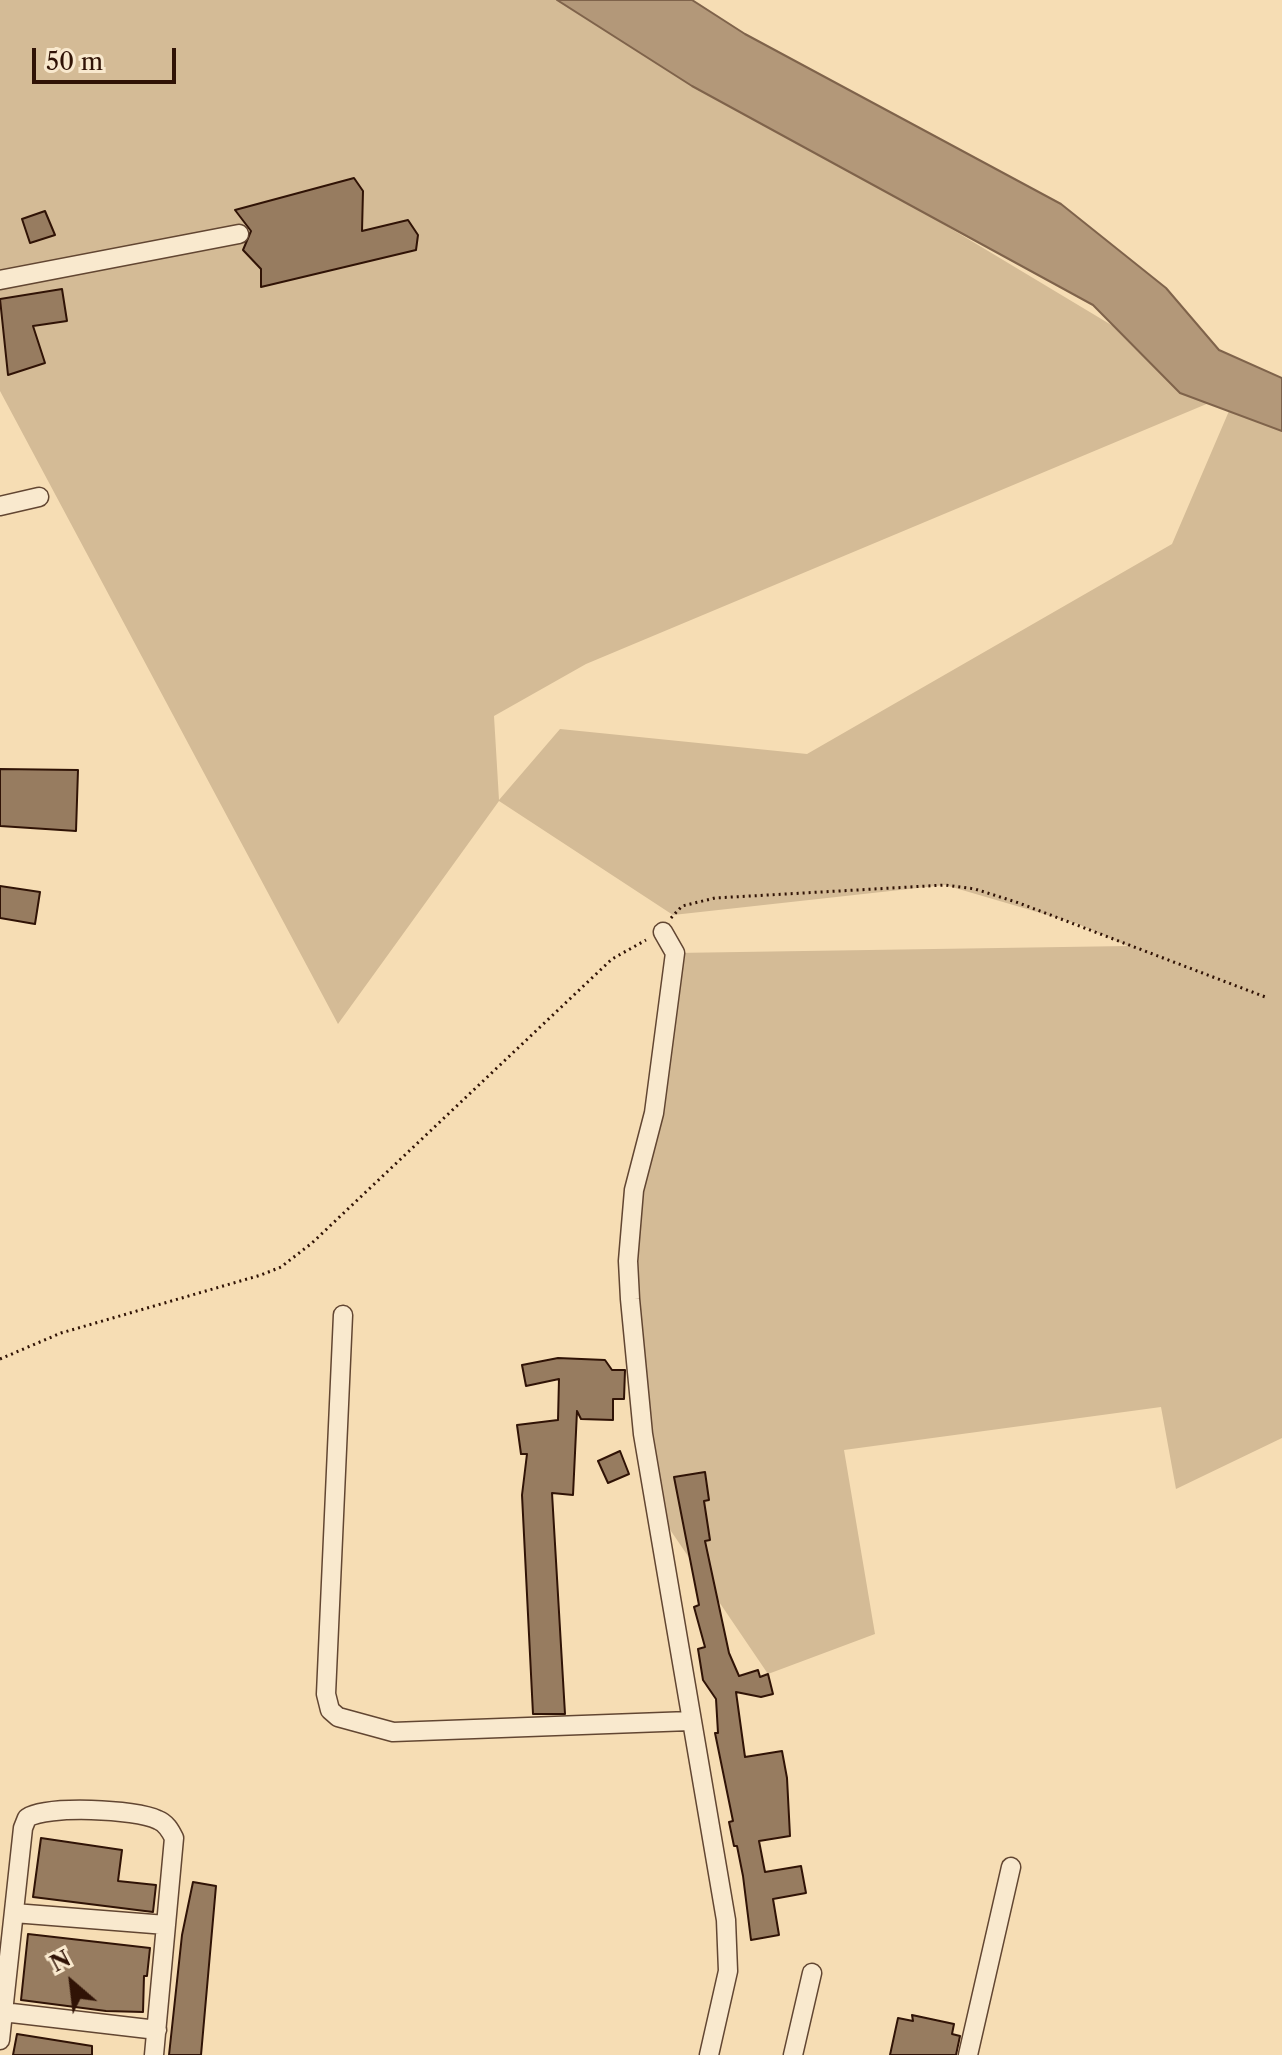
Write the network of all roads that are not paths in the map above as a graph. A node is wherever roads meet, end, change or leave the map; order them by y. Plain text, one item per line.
1 (239, 234) dead end
2 (0, 280) edge
3 (39, 497) dead end
4 (0, 506) edge
5 (663, 932) road end
6 (343, 1315) dead end
7 (690, 1721) junction
8 (1011, 1867) dead end
9 (14, 1913) junction
10 (166, 1925) junction
11 (812, 1973) dead end
12 (3, 2012) junction
13 (157, 2030) junction
14 (0, 2040) edge
15 (154, 2055) edge
16 (709, 2055) edge
17 (793, 2055) edge
18 (968, 2055) edge

1 - 2 street
3 - 4 street
5 - 7 street
6 - 7 street
7 - 16 street
8 - 18 street
9 - 10 street
9 - 10 street
9 - 12 street
10 - 13 street
11 - 17 street
12 - 13 street
12 - 14 street
13 - 15 street

